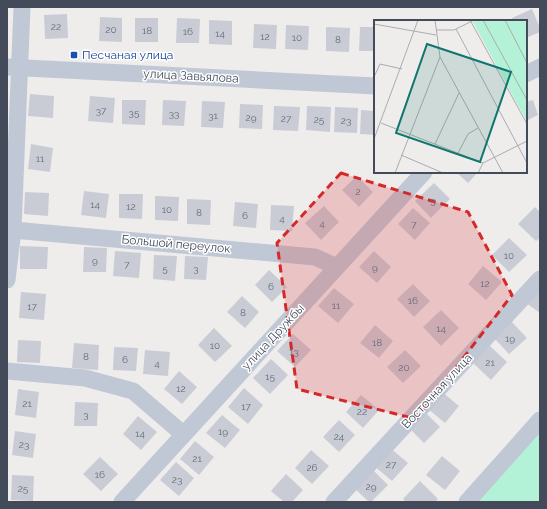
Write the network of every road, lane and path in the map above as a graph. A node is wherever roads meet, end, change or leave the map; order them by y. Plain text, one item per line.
1 (22, 7) edge
2 (540, 67) edge
3 (13, 68) edge
4 (527, 74) edge
5 (374, 86) edge
6 (423, 173) edge
7 (12, 230) junction
8 (338, 267) junction
9 (540, 279) edge
10 (7, 280) edge
11 (7, 371) edge
12 (540, 420) edge
13 (183, 434) junction
14 (122, 502) edge
15 (334, 502) edge
16 (467, 502) edge

1 - 3 street
2 - 4 street
3 - 5 street, улица Завьялова
3 - 7 street
6 - 8 street, улица Дружбы
7 - 8 street, Большой переулок
7 - 10 street
8 - 13 street, улица Дружбы
9 - 15 street, Восточная улица
11 - 13 street
12 - 16 street
13 - 14 street, улица Дружбы

